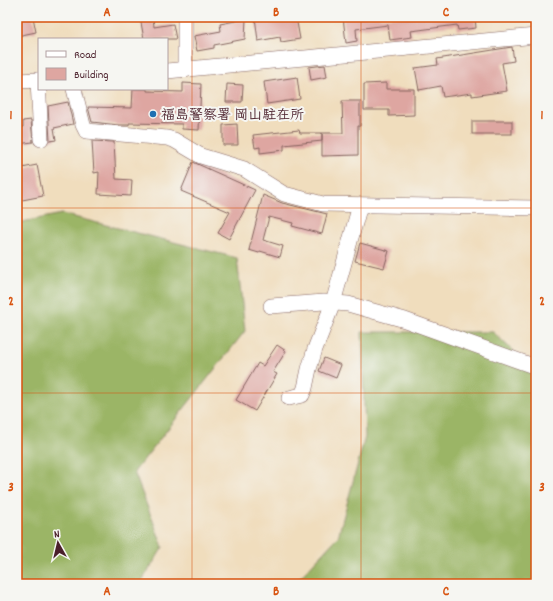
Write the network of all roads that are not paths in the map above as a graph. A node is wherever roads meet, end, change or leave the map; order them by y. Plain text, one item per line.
1 (185, 17) edge
2 (536, 36) edge
3 (185, 70) junction
4 (168, 71) edge
5 (38, 80) edge
6 (17, 81) edge
7 (39, 90) edge
8 (74, 90) edge
9 (41, 139) dead end
10 (360, 205) junction
11 (536, 208) edge
12 (333, 303) junction
13 (271, 306) dead end
14 (536, 367) edge
15 (289, 398) dead end

1 - 3 street
2 - 3 street
3 - 4 street
5 - 6 street
7 - 9 street
8 - 10 street
10 - 11 street
10 - 12 street
12 - 13 street
12 - 14 street
12 - 15 street

